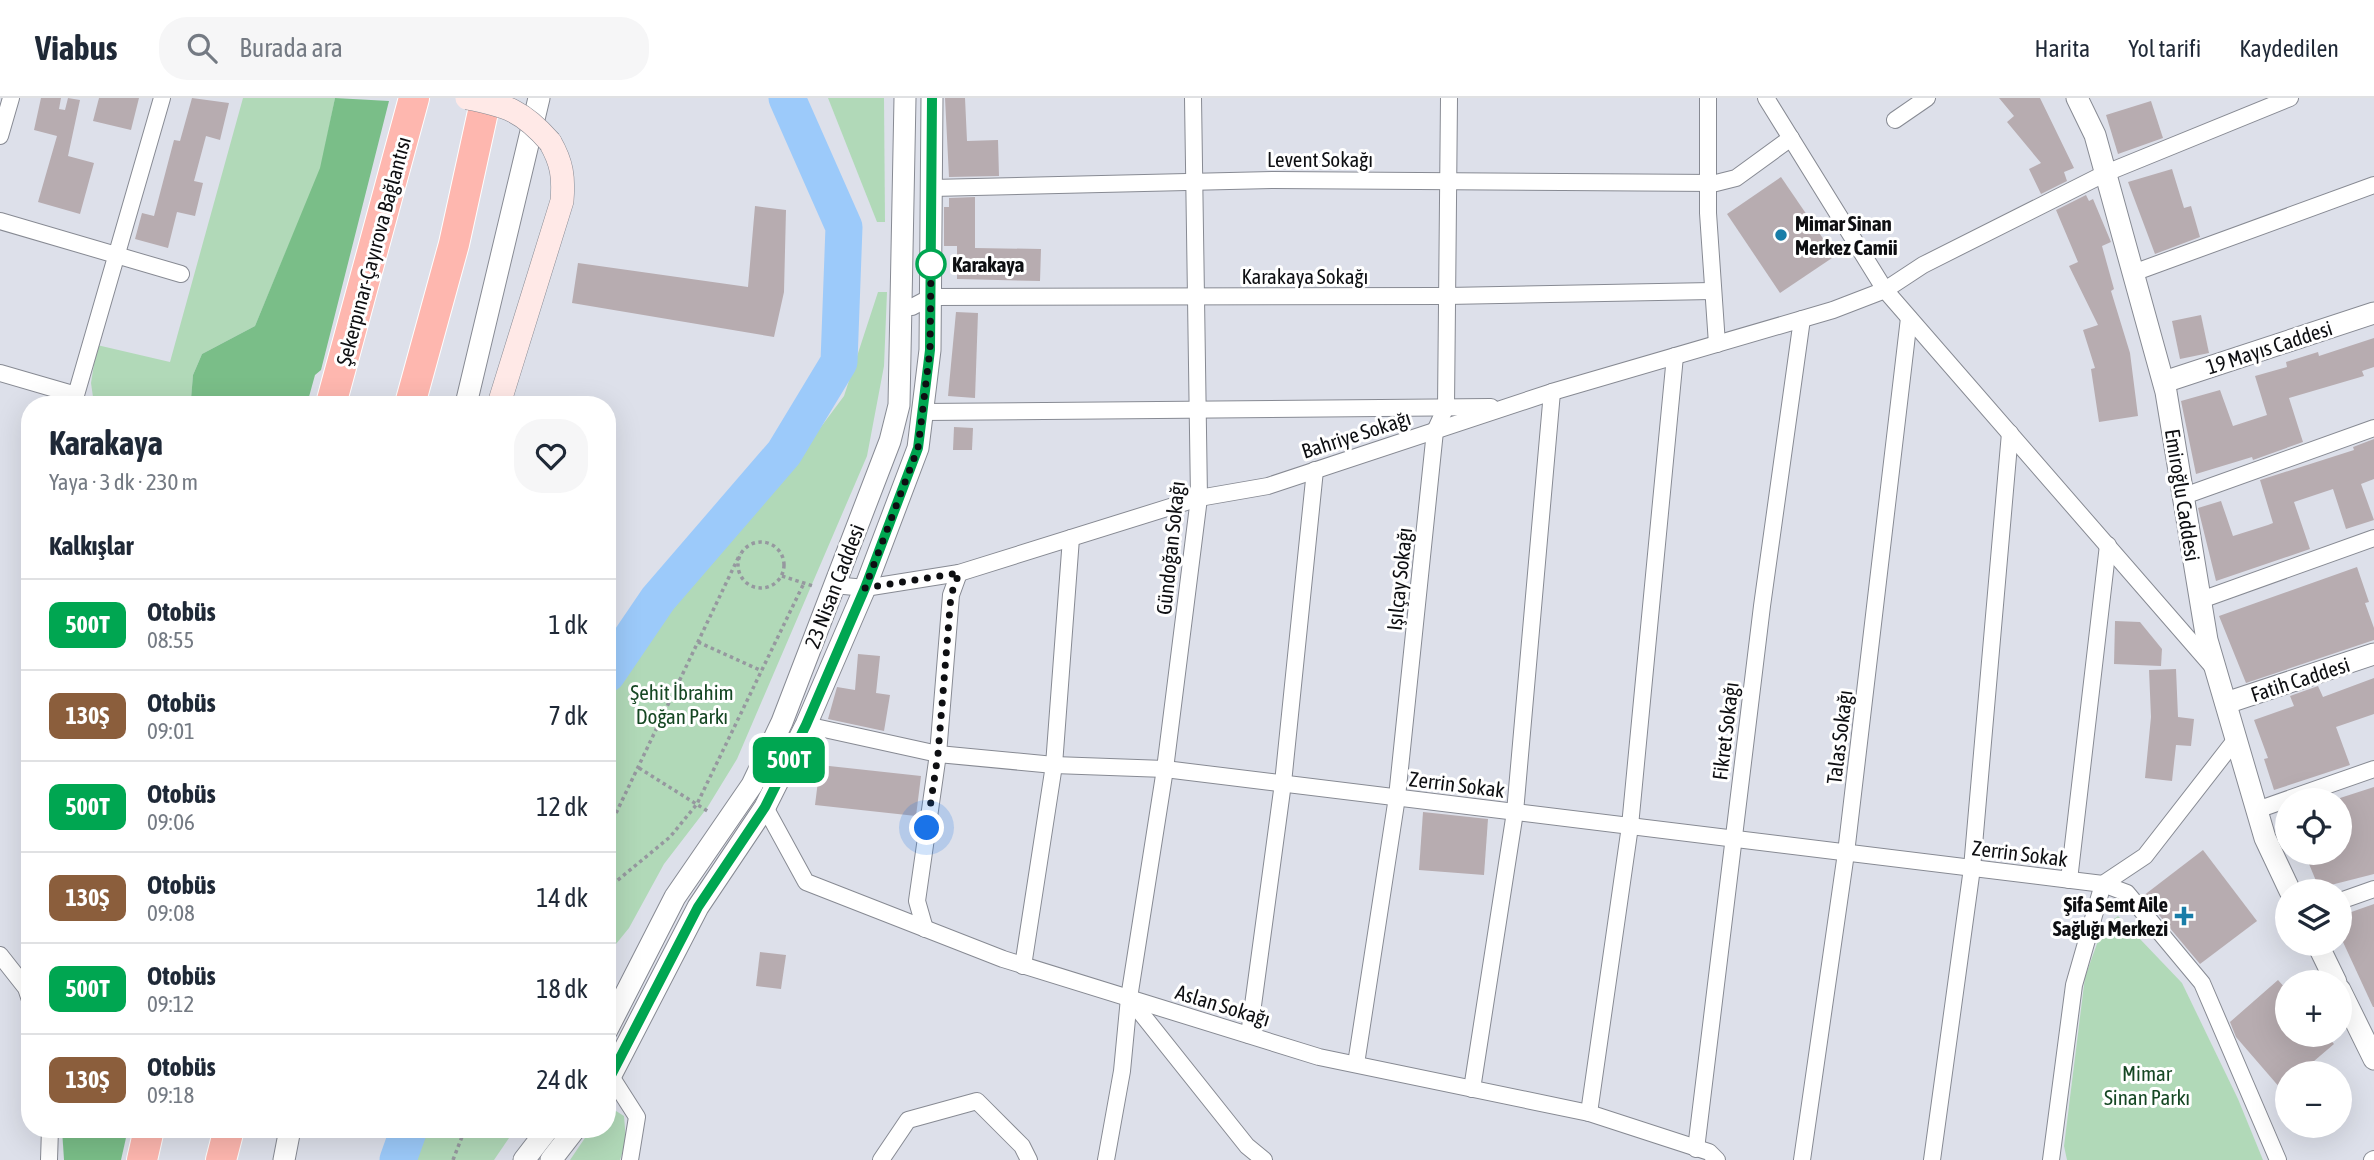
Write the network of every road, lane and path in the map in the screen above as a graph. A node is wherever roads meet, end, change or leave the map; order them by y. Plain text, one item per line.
1 (11, 98) edge
2 (162, 98) edge
3 (414, 98) edge
4 (467, 98) edge
5 (486, 98) edge
6 (539, 98) edge
7 (905, 98) edge
8 (932, 98) edge
9 (1193, 98) edge
10 (1448, 98) edge
11 (1708, 98) edge
12 (1766, 98) edge
13 (1927, 98) edge
14 (2290, 98) edge
15 (2081, 99) edge
16 (1895, 120) dead end
17 (0, 136) edge
18 (1791, 138) junction
19 (2106, 173) junction
20 (1448, 180) junction
21 (1194, 182) junction
22 (1708, 183) junction
23 (2374, 185) edge
24 (932, 188) junction
25 (0, 221) edge
26 (116, 255) junction
27 (2133, 273) junction
28 (181, 274) dead end
29 (1885, 290) junction
30 (1712, 291) junction
31 (1447, 296) junction
32 (931, 297) junction
33 (1196, 297) junction
34 (901, 306) junction
35 (2374, 313) edge
36 (1909, 318) junction
37 (1802, 319) junction
38 (1717, 344) junction
39 (1675, 356) junction
40 (0, 373) edge
41 (2164, 382) junction
42 (1552, 391) junction
43 (333, 396) edge
44 (412, 396) edge
45 (468, 396) edge
46 (501, 396) edge
47 (1446, 407) junction
48 (1507, 407) junction
49 (1198, 410) junction
50 (923, 412) junction
51 (2374, 428) edge
52 (1435, 430) junction
53 (2010, 433) junction
54 (1315, 470) junction
55 (2184, 495) junction
56 (1199, 498) junction
57 (1070, 538) junction
58 (2374, 538) edge
59 (2108, 545) junction
60 (740, 554) junction
61 (959, 573) junction
62 (782, 576) junction
63 (804, 583) junction
64 (865, 588) junction
65 (833, 589) junction
66 (2201, 600) junction
67 (698, 642) junction
68 (2374, 654) edge
69 (2216, 669) junction
70 (762, 671) junction
71 (2226, 704) junction
72 (806, 725) junction
73 (2236, 740) junction
74 (938, 754) junction
75 (1054, 765) junction
76 (638, 767) junction
77 (1165, 769) junction
78 (2374, 769) edge
79 (1283, 783) junction
80 (1397, 797) junction
81 (697, 804) junction
82 (765, 807) junction
83 (2257, 810) junction
84 (1515, 812) junction
85 (616, 813) edge
86 (727, 821) junction
87 (1630, 826) junction
88 (1733, 839) junction
89 (1846, 853) junction
90 (1972, 868) junction
91 (2284, 879) edge
92 (2069, 880) junction
93 (616, 882) edge
94 (2104, 884) junction
95 (2374, 889) edge
96 (2352, 897) edge
97 (925, 929) junction
98 (0, 955) edge
99 (1023, 965) junction
100 (21, 982) edge
101 (1129, 998) junction
102 (616, 1012) edge
103 (2352, 1014) edge
104 (1249, 1035) junction
105 (2374, 1059) edge
106 (616, 1063) edge
107 (1356, 1064) junction
108 (616, 1086) edge
109 (1472, 1089) junction
110 (1589, 1113) junction
111 (50, 1138) edge
112 (147, 1138) edge
113 (227, 1138) edge
114 (288, 1138) edge
115 (462, 1138) edge
116 (541, 1138) edge
117 (568, 1138) edge
118 (1696, 1149) junction
119 (2053, 1156) edge
120 (49, 1160) edge
121 (142, 1160) edge
122 (221, 1160) edge
123 (284, 1160) edge
124 (453, 1160) edge
125 (524, 1160) edge
126 (551, 1160) edge
127 (630, 1160) edge
128 (881, 1160) edge
129 (1029, 1160) edge
130 (1106, 1160) edge
131 (1264, 1160) edge
132 (1717, 1160) edge
133 (1802, 1160) edge
134 (1932, 1160) edge
135 (2278, 1160) edge

1 - 17 street
2 - 26 street
3 - 43 highway, Şekerpınar-Çayırova Bağlantısı
4 - 46 main road, bridge
5 - 44 highway
6 - 45 street
7 - 34 street, 23 Nisan Caddesi
8 - 24 street, 23 Nisan Caddesi
9 - 21 street, Gündoğan Sokağı
10 - 20 street, Işılçay Sokağı
11 - 22 street
12 - 18 street
13 - 16 street
14 - 19 street, Bahriye Sokağı
15 - 19 street, Emiroğlu Caddesi
18 - 22 street, Levent Sokağı
18 - 29 street
19 - 27 street, Emiroğlu Caddesi
19 - 29 street, Bahriye Sokağı
20 - 21 street, Levent Sokağı
20 - 22 street, Levent Sokağı
20 - 31 street, Işılçay Sokağı
21 - 24 street, Levent Sokağı
21 - 33 street, Gündoğan Sokağı
22 - 30 street
23 - 27 street
24 - 32 street, 23 Nisan Caddesi
25 - 26 street
26 - 28 street
26 - 40 street
27 - 41 street, Emiroğlu Caddesi
29 - 36 street
29 - 37 street, Bahriye Sokağı
30 - 31 street, Karakaya Sokağı
30 - 38 street
31 - 33 street, Karakaya Sokağı
31 - 47 street, Işılçay Sokağı
32 - 33 street, Karakaya Sokağı
32 - 34 street, Karakaya Sokağı
32 - 50 street, 23 Nisan Caddesi
33 - 49 street, Gündoğan Sokağı
34 - 65 street, 23 Nisan Caddesi
35 - 41 street, 19 Mayıs Caddesi
36 - 53 street
36 - 89 street, Talas Sokağı
37 - 38 street, Bahriye Sokağı
37 - 88 street, Fikret Sokağı
38 - 39 street, Bahriye Sokağı
39 - 42 street, Bahriye Sokağı
39 - 87 street
41 - 55 street, Emiroğlu Caddesi
42 - 48 street, Bahriye Sokağı
42 - 84 street
47 - 48 street
47 - 49 street
47 - 52 street, Işılçay Sokağı
48 - 52 street, Bahriye Sokağı
49 - 50 street
49 - 56 street, Gündoğan Sokağı
50 - 64 street, 23 Nisan Caddesi
51 - 55 street
52 - 54 street, Bahriye Sokağı
52 - 80 street, Işılçay Sokağı
53 - 59 street
53 - 90 street
54 - 56 street, Bahriye Sokağı
54 - 79 street
55 - 66 street, Emiroğlu Caddesi
56 - 57 street, Bahriye Sokağı
56 - 77 street, Gündoğan Sokağı
57 - 61 street, Bahriye Sokağı
57 - 75 street
58 - 66 street
59 - 69 street
59 - 92 street
60 - 62 path
60 - 62 path
60 - 67 path
61 - 64 street, Bahriye Sokağı
61 - 74 street
62 - 63 path
63 - 65 path
63 - 70 path
64 - 65 street, Bahriye Sokağı
64 - 72 street, 23 Nisan Caddesi
65 - 86 street, 23 Nisan Caddesi
66 - 69 street, Emiroğlu Caddesi
67 - 70 path
67 - 76 path
68 - 71 street, Fatih Caddesi
69 - 71 street, Emiroğlu Caddesi
70 - 81 path
71 - 73 street, Emiroğlu Caddesi
72 - 74 street, Zerrin Sokak
72 - 82 street, 23 Nisan Caddesi
73 - 83 street, Emiroğlu Caddesi
73 - 94 street
74 - 75 street, Zerrin Sokak
74 - 97 street
75 - 77 street, Zerrin Sokak
75 - 99 street
76 - 81 path
76 - 85 path
77 - 79 street, Zerrin Sokak
77 - 101 street, Gündoğan Sokağı
78 - 83 street
79 - 80 street, Zerrin Sokak
79 - 104 street
80 - 84 street, Zerrin Sokak
80 - 107 street, Işılçay Sokağı
81 - 86 path
81 - 93 path
82 - 97 street, Aslan Sokağı
82 - 106 street, 23 Nisan Caddesi
83 - 91 street, Emiroğlu Caddesi
84 - 87 street, Zerrin Sokak
84 - 109 street
86 - 102 street, 23 Nisan Caddesi
87 - 88 street, Zerrin Sokak
87 - 110 street
88 - 89 street, Zerrin Sokak
88 - 118 street, Fikret Sokağı
89 - 90 street, Zerrin Sokak
89 - 133 street, Talas Sokağı
90 - 92 street, Zerrin Sokak
90 - 134 street
92 - 94 street, Zerrin Sokak
94 - 119 street
94 - 135 street
95 - 96 street
97 - 99 street, Aslan Sokağı
98 - 100 street
99 - 101 street, Aslan Sokağı
101 - 104 street, Aslan Sokağı
101 - 130 street, Gündoğan Sokağı
101 - 131 street
103 - 105 street
104 - 107 street, Aslan Sokağı
107 - 109 street, Aslan Sokağı
108 - 127 street
109 - 110 street, Aslan Sokağı
110 - 118 street, Aslan Sokağı
111 - 120 street
112 - 121 highway
113 - 122 highway
114 - 123 street
115 - 124 path
116 - 125 street
117 - 126 street
118 - 132 street, Aslan Sokağı
128 - 129 street

